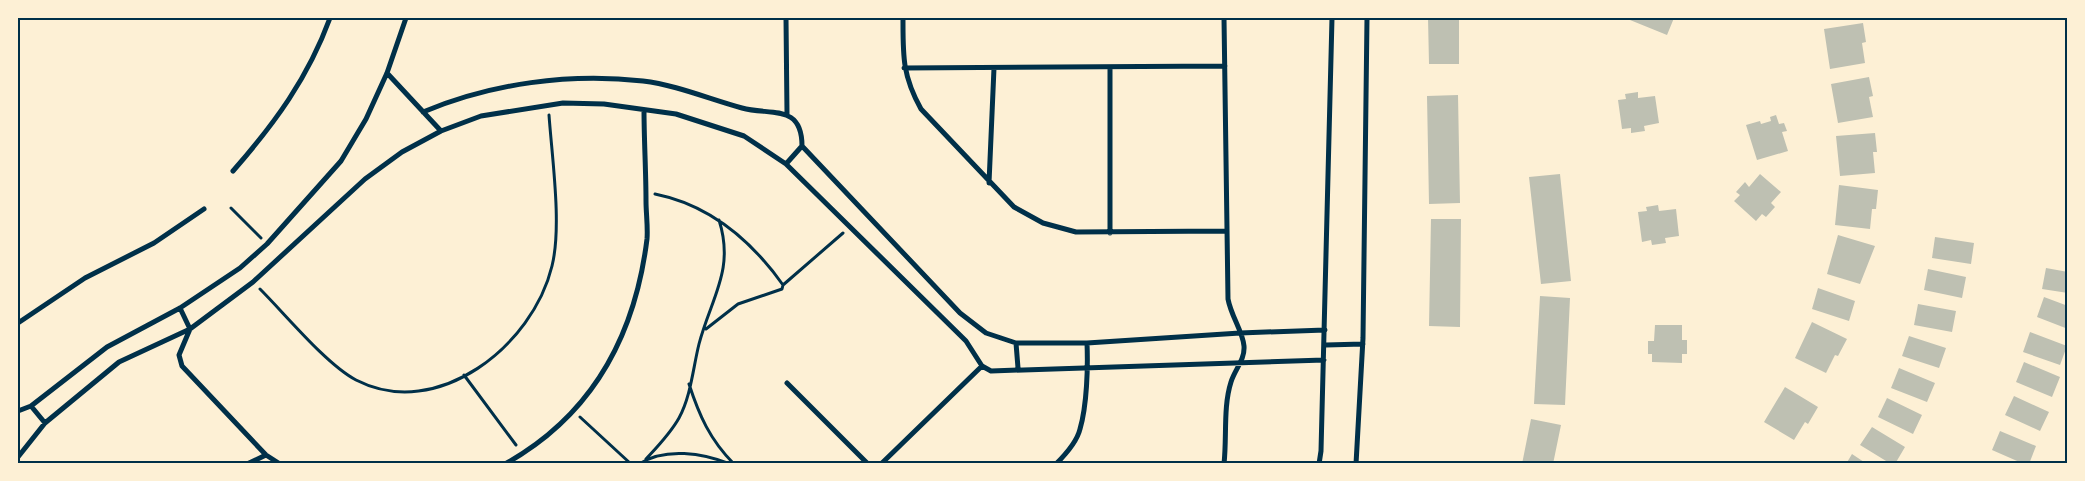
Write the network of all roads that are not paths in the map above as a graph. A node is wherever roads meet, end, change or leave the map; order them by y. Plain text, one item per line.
1 (330, 18) edge
2 (406, 18) edge
3 (786, 18) edge
4 (903, 18) edge
5 (1224, 18) edge
6 (1332, 18) edge
7 (1367, 18) edge
8 (1226, 66) junction
9 (1110, 67) junction
10 (904, 68) junction
11 (994, 68) junction
12 (387, 73) junction
13 (644, 110) junction
14 (423, 112) junction
15 (786, 114) junction
16 (441, 131) junction
17 (802, 146) junction
18 (786, 164) junction
19 (233, 171) dead end
20 (989, 183) junction
21 (204, 209) dead end
22 (1226, 232) junction
23 (1110, 233) junction
24 (180, 308) junction
25 (18, 323) edge
26 (190, 329) junction
27 (1325, 330) junction
28 (1240, 333) junction
29 (1016, 343) junction
30 (1087, 343) junction
31 (1363, 344) junction
32 (1326, 345) junction
33 (1324, 360) junction
34 (1240, 363) junction
35 (982, 366) junction
36 (1088, 366) junction
37 (1018, 368) junction
38 (787, 383) dead end
39 (31, 406) junction
40 (18, 411) edge
41 (45, 423) junction
42 (266, 455) junction
43 (18, 457) edge
44 (247, 464) edge
45 (280, 464) edge
46 (505, 464) edge
47 (868, 464) edge
48 (881, 464) edge
49 (1056, 464) edge
50 (1224, 464) edge
51 (1319, 464) edge
52 (1356, 464) edge

1 - 19 street
2 - 12 street
3 - 15 street
4 - 10 street
5 - 8 street
6 - 27 street
7 - 31 street
8 - 9 street
8 - 22 street
9 - 11 street
9 - 23 street
10 - 11 street
10 - 20 street
11 - 20 street
12 - 14 street
12 - 24 street
13 - 16 street
13 - 18 street
13 - 46 street
14 - 15 street
14 - 16 street
15 - 17 street
16 - 26 street
17 - 18 street
17 - 29 street
18 - 35 street
20 - 23 street
21 - 25 street
22 - 23 street
22 - 28 street
24 - 26 street
24 - 39 street
26 - 41 street
26 - 42 street
27 - 28 street
27 - 32 street
28 - 30 street
28 - 34 street
29 - 30 street
29 - 37 street
30 - 36 street
31 - 32 street
31 - 52 street
32 - 33 street
33 - 34 street
33 - 51 street
34 - 36 street
34 - 50 street
35 - 37 street
35 - 48 street
36 - 37 street
36 - 49 street
38 - 47 street
39 - 40 street
39 - 41 street
41 - 43 street
42 - 44 street
42 - 45 street

